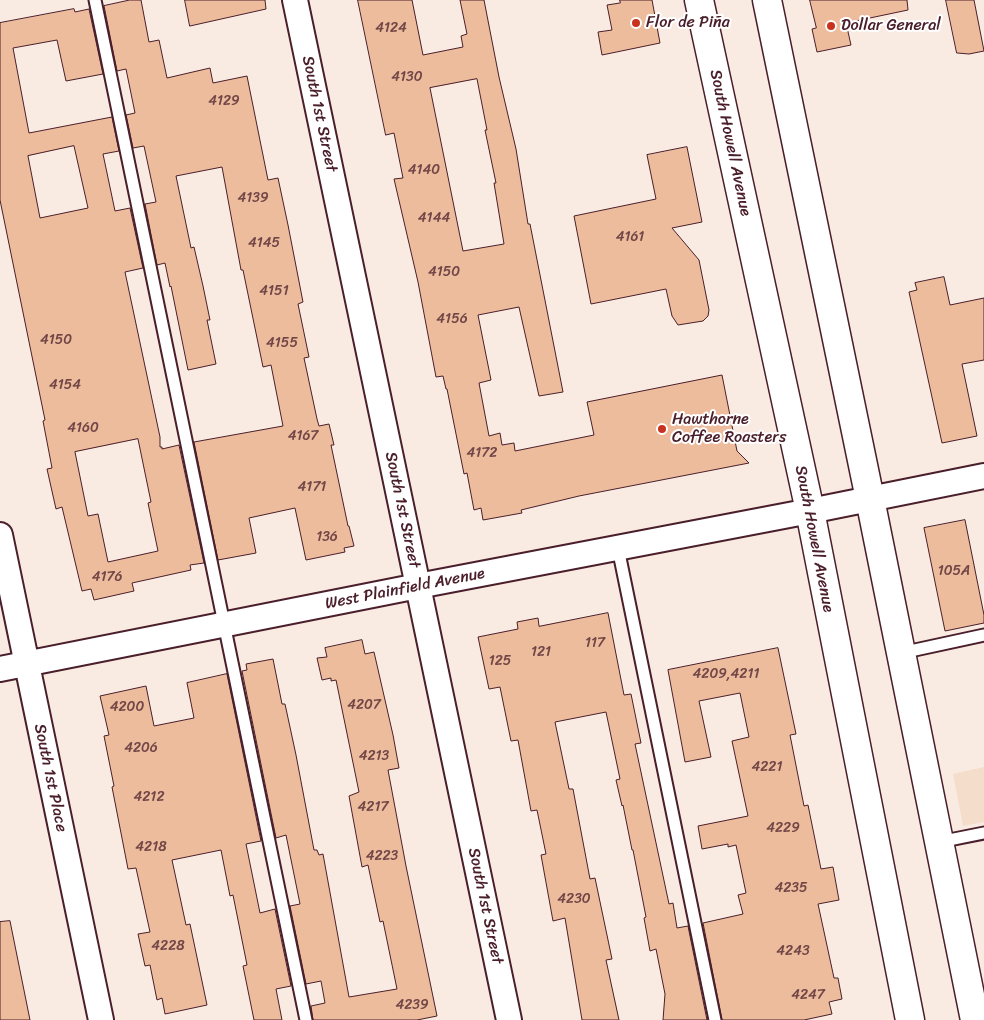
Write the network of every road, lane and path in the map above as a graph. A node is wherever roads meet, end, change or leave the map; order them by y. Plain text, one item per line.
1 (95, 0) edge
2 (295, 0) edge
3 (700, 0) edge
4 (767, 0) edge
5 (984, 476) edge
6 (870, 499) junction
7 (810, 512) junction
8 (0, 535) edge
9 (618, 548) junction
10 (418, 586) junction
11 (225, 625) junction
12 (984, 635) edge
13 (901, 653) junction
14 (26, 664) junction
15 (0, 669) edge
16 (984, 833) edge
17 (939, 842) junction
18 (101, 1020) edge
19 (306, 1020) edge
20 (509, 1020) edge
21 (715, 1020) edge
22 (910, 1020) edge
23 (975, 1020) edge

1 - 11 lane
2 - 10 street, South 1st Street
3 - 7 main road, South Howell Avenue
4 - 6 main road
5 - 6 street, West Plainfield Avenue
6 - 7 street, West Plainfield Avenue
6 - 13 main road
7 - 9 street, West Plainfield Avenue
7 - 22 main road, South Howell Avenue
8 - 14 street, South 1st Place
9 - 10 street, West Plainfield Avenue
9 - 21 lane
10 - 11 street, West Plainfield Avenue
10 - 20 street, South 1st Street
11 - 14 street, West Plainfield Avenue
11 - 19 lane
12 - 13 lane
13 - 17 main road
14 - 15 street, West Plainfield Avenue
14 - 18 street, South 1st Place
16 - 17 lane
17 - 23 main road

